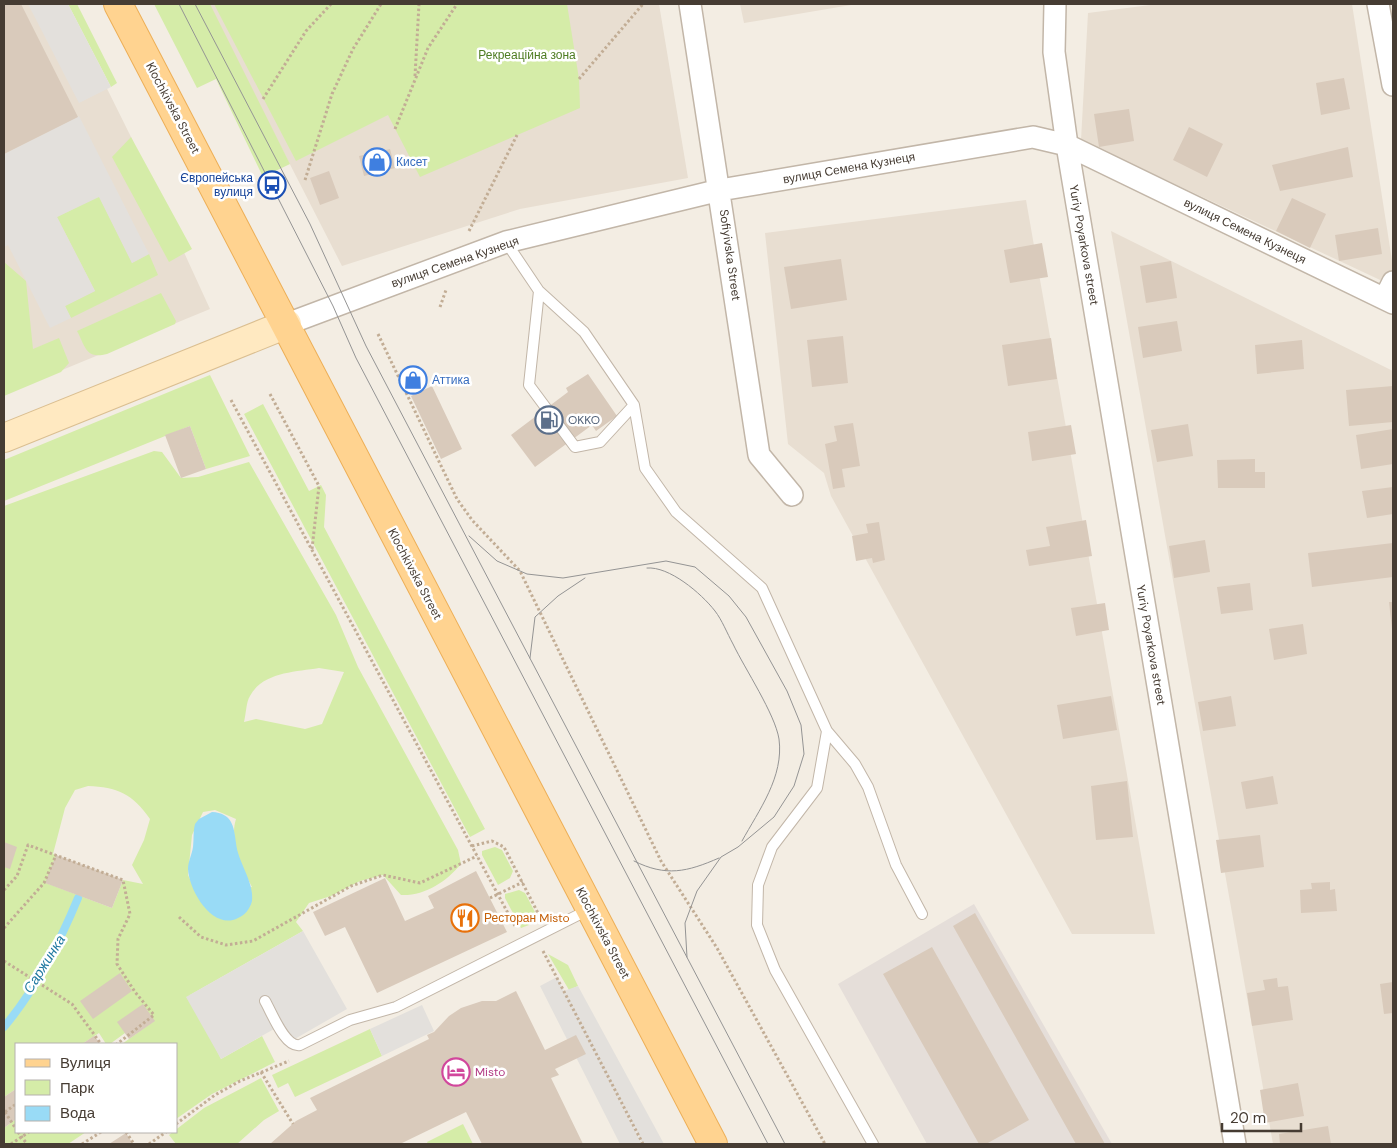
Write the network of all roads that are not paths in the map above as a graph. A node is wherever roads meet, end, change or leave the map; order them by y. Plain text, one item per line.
1 (118, 4) edge
2 (690, 4) edge
3 (1055, 4) edge
4 (1378, 4) edge
5 (1393, 84) edge
6 (1067, 145) junction
7 (720, 190) junction
8 (506, 242) junction
9 (539, 291) junction
10 (1390, 294) edge
11 (286, 324) junction
12 (634, 405) junction
13 (4, 438) edge
14 (792, 495) dead end
15 (827, 731) junction
16 (590, 909) junction
17 (922, 914) dead end
18 (265, 1001) dead end
19 (713, 1144) edge
20 (873, 1144) edge
21 (1235, 1144) edge

1 - 11 main road, Klochkivska Street
2 - 7 street, Sofiyivska Street
3 - 6 street, Yuriy Poyarkova street
4 - 5 street
6 - 7 street, вулиця Семена Кузнеця
6 - 10 street, вулиця Семена Кузнеця
6 - 21 street, Yuriy Poyarkova street
7 - 8 street, вулиця Семена Кузнеця
7 - 14 street, Sofiyivska Street
8 - 9 lane
8 - 11 street, вулиця Семена Кузнеця
9 - 12 lane
9 - 12 lane
11 - 13 main road
11 - 16 main road, Klochkivska Street
12 - 15 lane
15 - 17 lane
15 - 20 lane
16 - 18 lane
16 - 19 main road, Klochkivska Street

